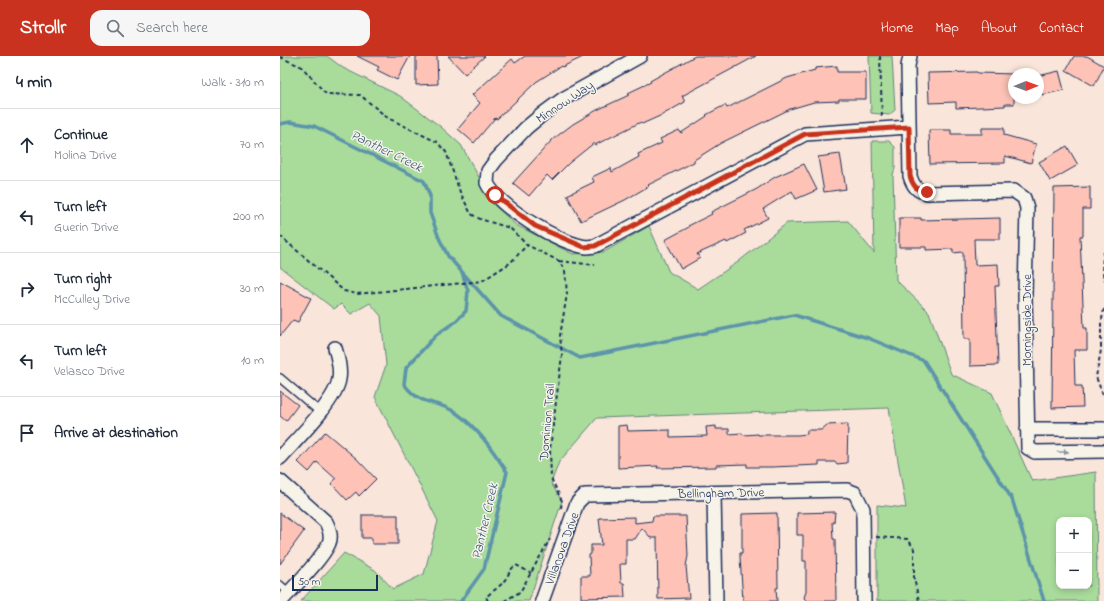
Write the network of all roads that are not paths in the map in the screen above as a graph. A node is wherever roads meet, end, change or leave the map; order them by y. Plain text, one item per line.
1 (640, 56) edge
2 (910, 56) edge
3 (909, 127) junction
4 (335, 348) dead end
5 (280, 378) edge
6 (320, 412) junction
7 (1027, 429) junction
8 (1104, 429) edge
9 (1104, 451) edge
10 (280, 458) edge
11 (280, 481) edge
12 (714, 493) junction
13 (583, 496) joint
14 (283, 593) edge
15 (542, 601) edge
16 (716, 601) edge
17 (864, 601) edge

1 - 3 street, Minnow Way
2 - 3 street
3 - 7 street, Morningside Drive
4 - 6 street
5 - 6 lane
6 - 10 street
7 - 8 street
7 -> 9 street, Morningside Drive
11 - 14 street
12 - 13 street, Bellingham Drive
12 - 16 street
12 - 17 street, Bellingham Drive
13 - 15 street, Villanova Drive

